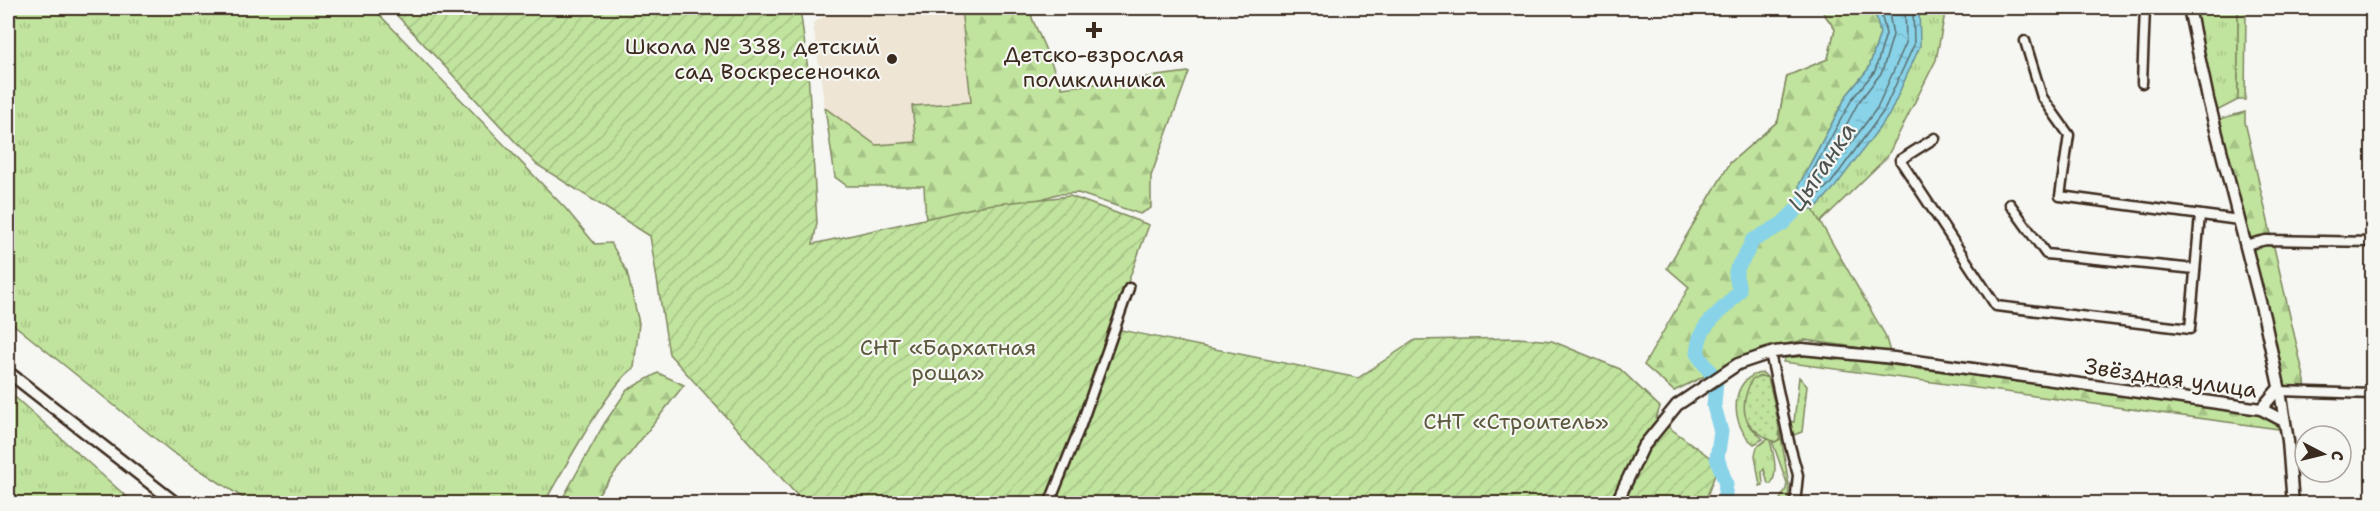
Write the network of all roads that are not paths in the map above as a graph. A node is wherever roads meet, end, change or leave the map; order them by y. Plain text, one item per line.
1 (2145, 8) edge
2 (2189, 8) edge
3 (2025, 41) dead end
4 (2142, 83) dead end
5 (1935, 138) dead end
6 (2010, 204) dead end
7 (2200, 215) junction
8 (2239, 220) junction
9 (2373, 242) edge
10 (2245, 245) junction
11 (2196, 269) junction
12 (1129, 288) dead end
13 (1770, 353) junction
14 (8, 372) edge
15 (2279, 390) junction
16 (2373, 394) edge
17 (2261, 409) junction
18 (2284, 421) junction
19 (177, 504) edge
20 (1049, 504) edge
21 (1616, 504) edge
22 (1796, 504) edge
23 (2293, 504) edge

1 - 4 street
2 - 8 street, Звёздная улица
3 - 7 street
5 - 11 street
6 - 11 street
7 - 8 street
7 - 11 street
8 - 10 street, Звёздная улица
9 - 10 street
10 - 15 street, Звёздная улица
12 - 20 street
13 - 17 street, Звёздная улица
13 - 21 street, Звёздная улица
13 - 22 street
14 - 19 street
15 - 16 street
15 - 17 street
15 - 18 street, Звёздная улица
17 - 18 street, Звёздная улица
18 - 23 street

